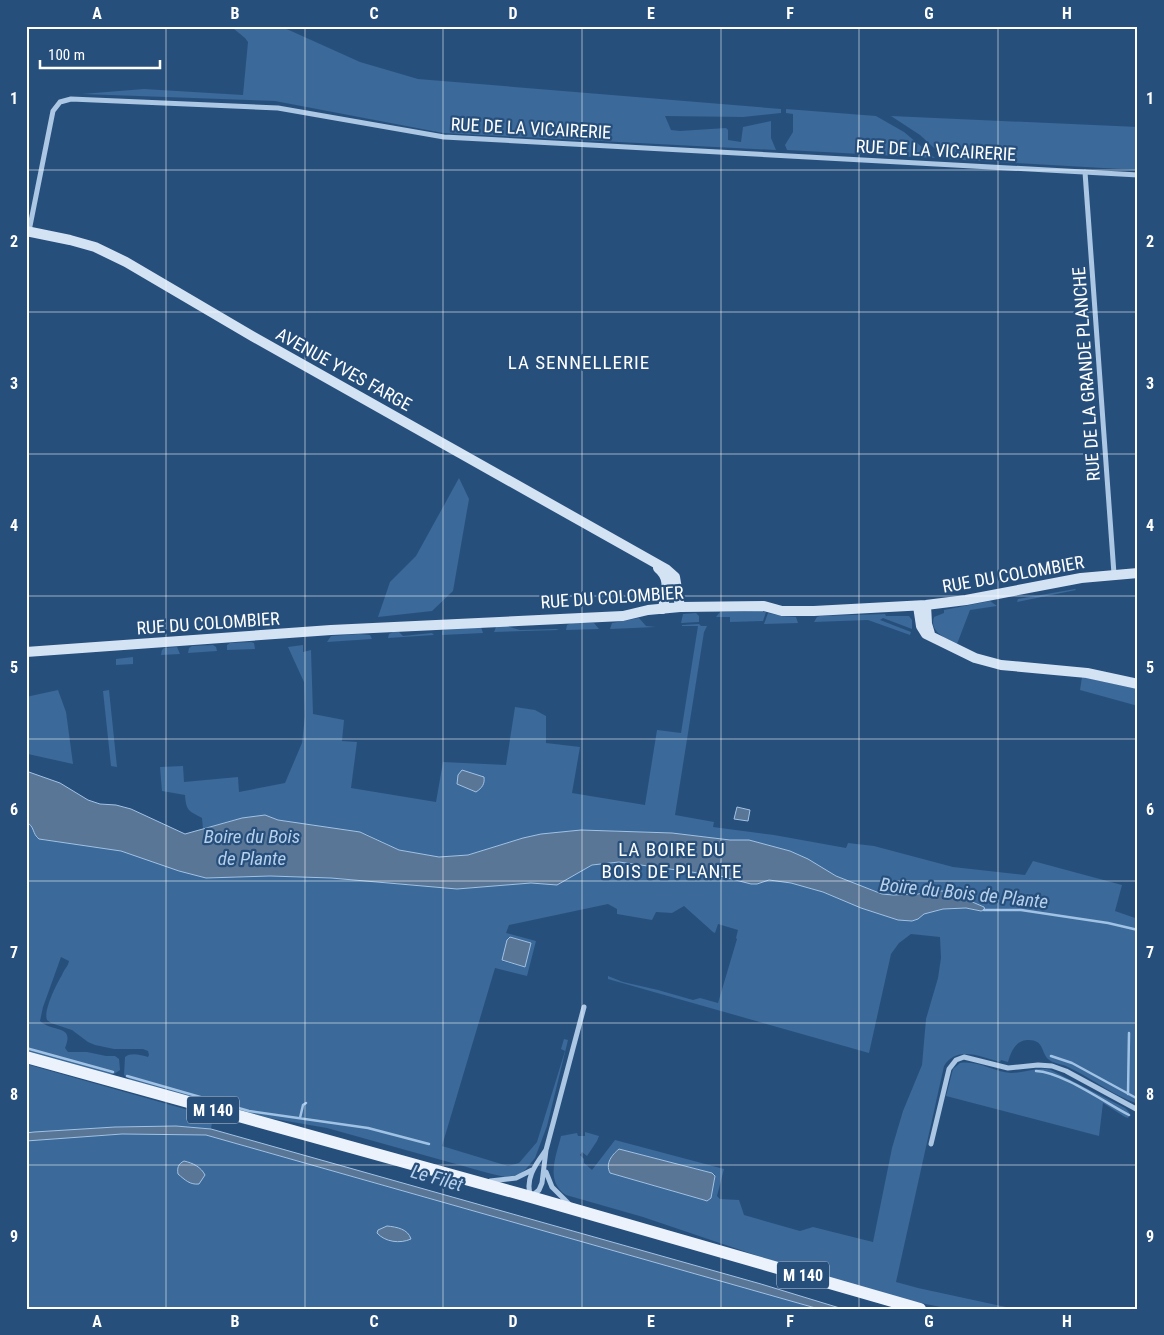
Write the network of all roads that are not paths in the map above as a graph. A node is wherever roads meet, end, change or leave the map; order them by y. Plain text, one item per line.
1 (1085, 172) junction
2 (1138, 175) edge
3 (28, 231) edge
4 (639, 555) junction
5 (1138, 573) edge
6 (1114, 574) junction
7 (922, 606) junction
8 (680, 607) junction
9 (663, 609) junction
10 (26, 652) edge
11 (1138, 684) edge
12 (584, 1007) dead end
13 (26, 1057) edge
14 (1138, 1110) edge
15 (931, 1144) dead end
16 (546, 1150) junction
17 (545, 1169) junction
18 (532, 1170) junction
19 (480, 1182) junction
20 (531, 1197) junction
21 (575, 1209) junction
22 (920, 1309) edge

1 - 2 street, RUE DE LA VICAIRERIE
1 - 3 street, RUE DE LA VICAIRERIE
1 - 6 street, RUE DE LA GRANDE PLANCHE
3 - 4 main road, AVENUE YVES FARGE
4 - 8 main road, AVENUE YVES FARGE
4 - 9 main road, AVENUE YVES FARGE
5 - 6 main road, RUE DU COLOMBIER
6 - 7 main road, RUE DU COLOMBIER
7 - 8 main road, RUE DU COLOMBIER
7 - 11 main road
8 - 9 main road, RUE DU COLOMBIER
9 - 10 main road, RUE DU COLOMBIER
12 - 16 street
13 - 19 main road, M 140
14 - 15 street
16 - 17 street
16 - 18 street
17 - 20 street
17 - 21 street
18 - 19 street
18 - 20 street
19 - 20 main road, M 140
20 - 21 main road, M 140
21 - 22 main road, M 140

